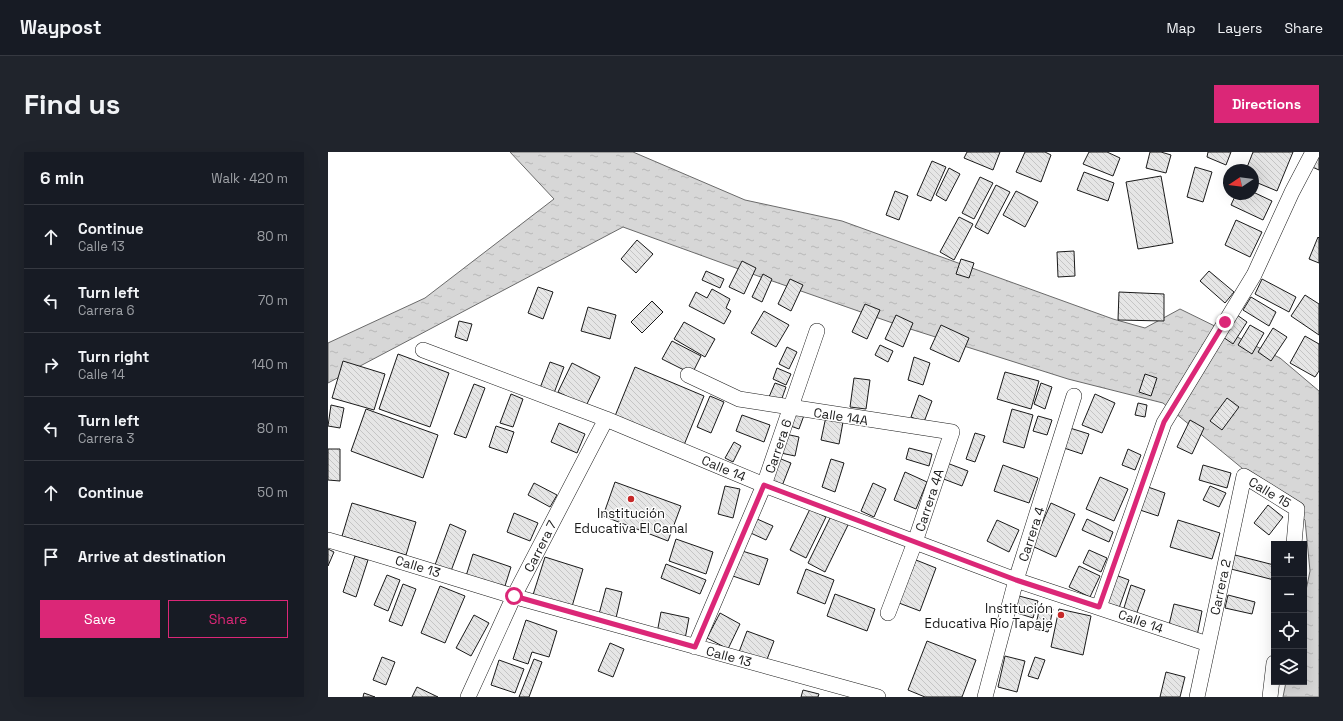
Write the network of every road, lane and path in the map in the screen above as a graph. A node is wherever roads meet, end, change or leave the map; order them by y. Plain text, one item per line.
1 (1313, 152) edge
2 (817, 330) dead end
3 (423, 350) dead end
4 (688, 375) dead end
5 (1074, 396) dead end
6 (790, 408) junction
7 (606, 419) junction
8 (952, 432) joint
9 (1244, 476) joint
10 (764, 485) junction
11 (328, 540) edge
12 (1294, 541) edge
13 (915, 542) junction
14 (1016, 580) junction
15 (514, 596) junction
16 (1099, 607) junction
17 (888, 613) dead end
18 (1208, 644) junction
19 (695, 647) junction
20 (1271, 685) edge
21 (468, 697) edge
22 (878, 697) edge
23 (985, 697) edge
24 (1197, 697) edge
25 (1270, 697) edge

1 - 16 street
2 - 6 street, Carrera 6
3 - 7 street, Calle 14
4 - 6 street, Calle 14A
5 - 14 street, Carrera 4
6 - 8 street, Calle 14A
6 - 10 street, Carrera 6
7 - 10 street, Calle 14
7 - 15 street, Carrera 7
8 - 13 street, Carrera 4A
9 - 12 street, Calle 15
9 - 18 street, Carrera 2
10 - 13 street, Calle 14
10 - 19 street, Carrera 6
11 - 15 street, Calle 13
13 - 14 street, Calle 14
13 - 17 street, Carrera 4A
14 - 16 street, Calle 14
14 - 23 street, Carrera 4
15 - 19 street, Calle 13
15 - 21 street, Carrera 7
16 - 18 street, Calle 14
18 - 24 street, Carrera 2
19 - 22 street, Calle 13
20 - 25 street

